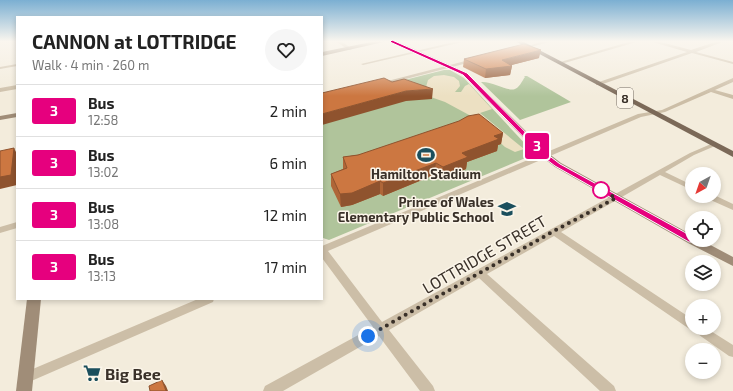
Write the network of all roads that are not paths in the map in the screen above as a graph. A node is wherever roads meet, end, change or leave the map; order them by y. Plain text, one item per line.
1 (385, 59) edge
2 (434, 59) edge
3 (478, 59) edge
4 (552, 59) edge
5 (572, 59) edge
6 (671, 59) edge
7 (717, 59) edge
8 (559, 63) junction
9 (364, 64) dead end
10 (733, 64) edge
11 (16, 65) edge
12 (450, 66) junction
13 (0, 68) edge
14 (733, 80) edge
15 (598, 84) junction
16 (375, 85) edge
17 (16, 87) edge
18 (0, 90) edge
19 (710, 90) junction
20 (733, 97) edge
21 (653, 113) junction
22 (16, 115) edge
23 (0, 118) edge
24 (713, 145) junction
25 (733, 154) edge
26 (545, 155) junction
27 (659, 172) junction
28 (685, 185) edge
29 (616, 198) junction
30 (721, 202) edge
31 (733, 207) edge
32 (16, 225) edge
33 (0, 230) edge
34 (554, 231) junction
35 (685, 236) edge
36 (705, 247) edge
37 (323, 251) edge
38 (323, 252) edge
39 (733, 262) edge
40 (480, 273) junction
41 (34, 300) edge
42 (207, 300) edge
43 (685, 320) edge
44 (382, 329) junction
45 (708, 335) edge
46 (733, 352) edge
47 (24, 385) edge
48 (270, 391) edge
49 (428, 391) edge
50 (609, 391) edge

1 - 9 street
2 - 12 main road
3 - 12 street
4 - 8 main road, 8
5 - 8 street
6 - 15 street
7 - 10 street
8 - 15 main road, 8
11 - 13 street
12 - 16 street
12 - 26 main road
14 - 19 street
15 - 21 main road, 8
17 - 18 street
19 - 20 street
19 - 21 street
21 - 24 main road, 8
21 - 26 street
22 - 23 main road
24 - 25 main road, 8
24 - 27 street, LOTTRIDGE STREET
26 - 29 main road
26 - 37 street
27 - 28 street
27 - 29 street, LOTTRIDGE STREET
29 - 34 street, LOTTRIDGE STREET
29 - 35 main road
30 - 31 street
32 - 33 street
34 - 40 street, LOTTRIDGE STREET
34 - 43 street
36 - 39 main road
38 - 44 street
40 - 44 street, LOTTRIDGE STREET
40 - 50 street
41 - 47 main road
42 - 47 street
44 - 48 street, LOTTRIDGE STREET
44 - 49 street
45 - 46 street

